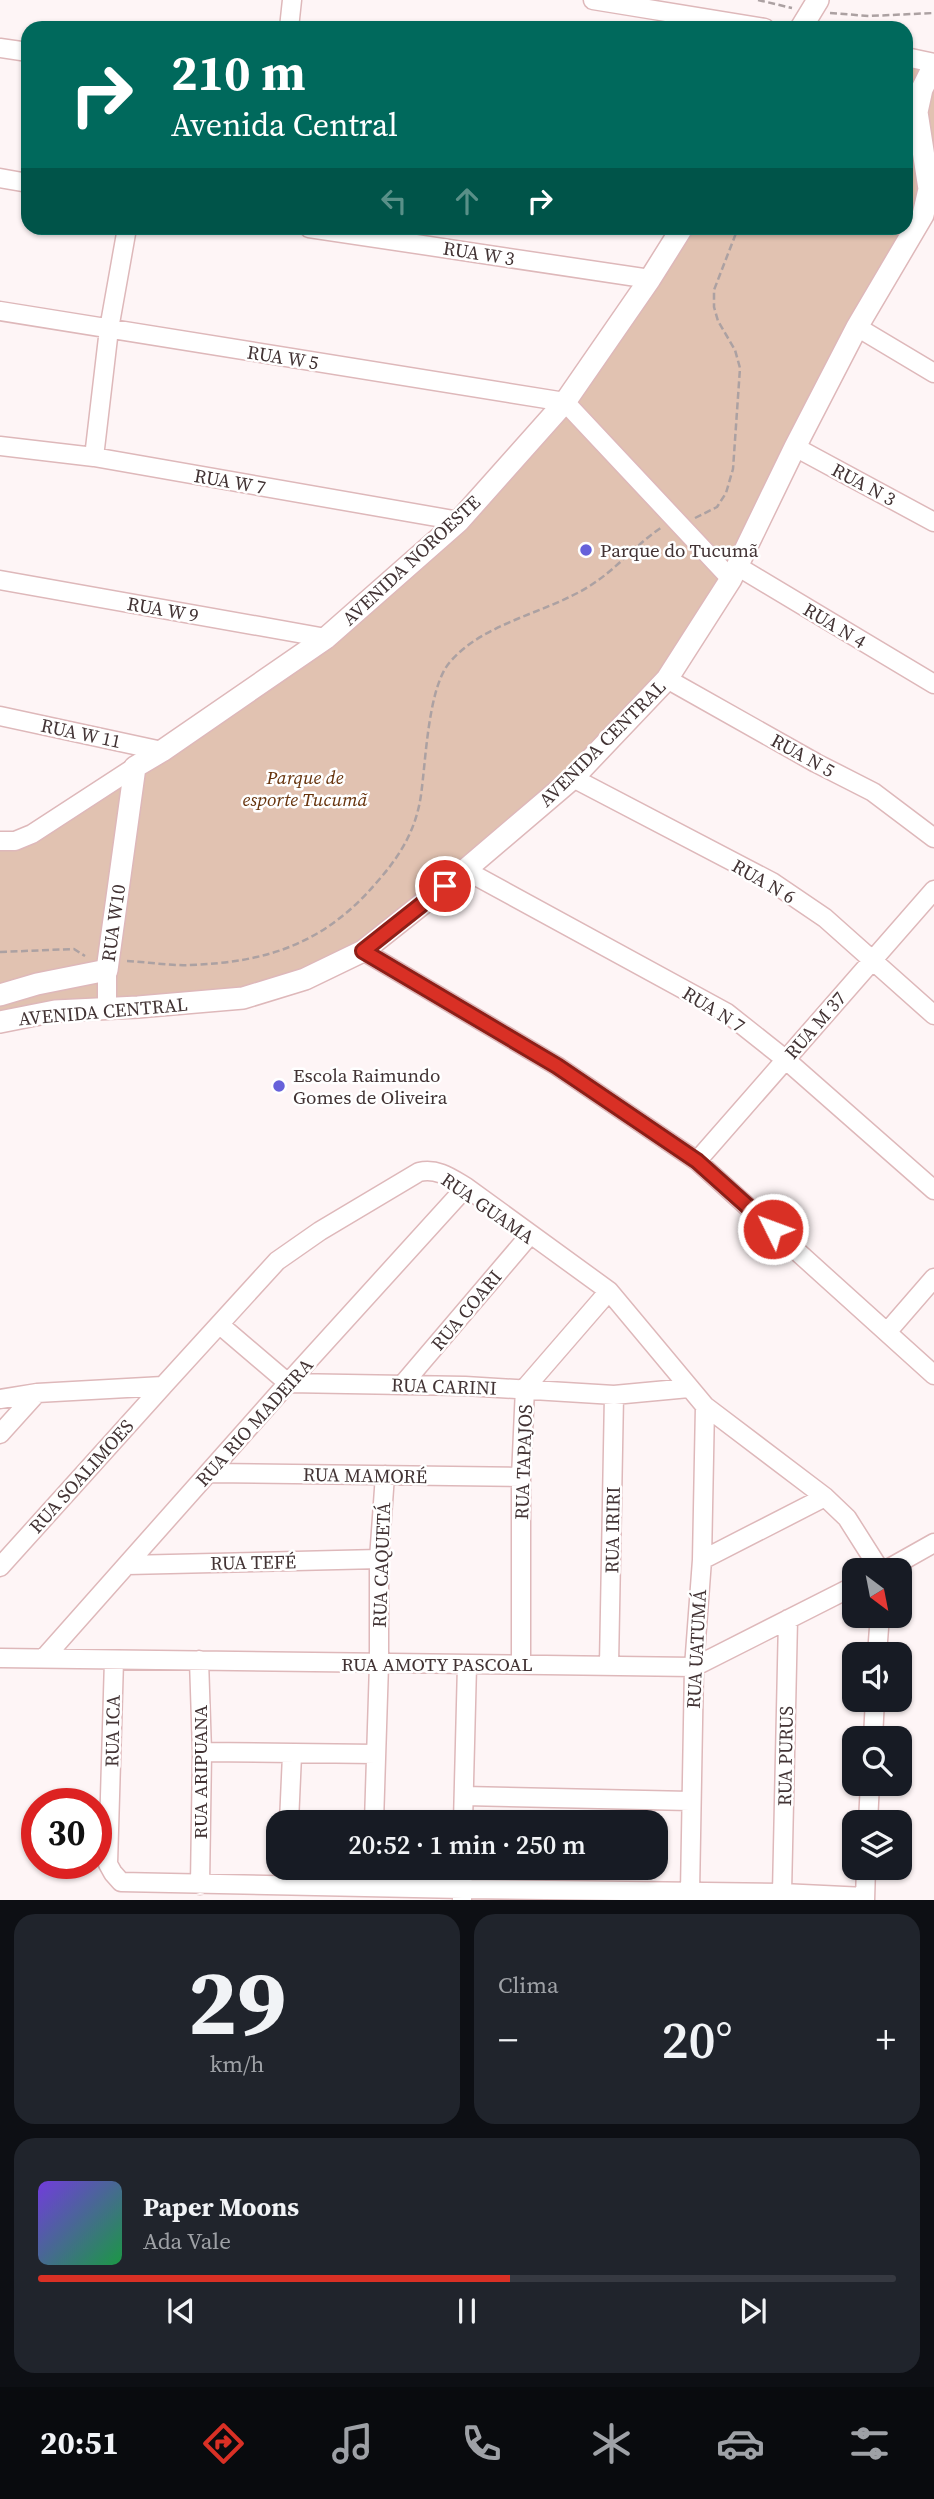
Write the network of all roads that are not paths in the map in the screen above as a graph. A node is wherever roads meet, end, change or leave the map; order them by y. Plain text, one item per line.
1 (292, 0) edge
2 (593, 0) edge
3 (290, 21) edge
4 (722, 21) edge
5 (0, 48) edge
6 (21, 51) edge
7 (913, 59) edge
8 (934, 64) edge
9 (0, 178) edge
10 (21, 182) edge
11 (929, 218) edge
12 (126, 235) edge
13 (356, 235) edge
14 (678, 235) edge
15 (650, 279) junction
16 (0, 312) edge
17 (857, 327) junction
18 (109, 329) junction
19 (934, 373) edge
20 (565, 402) junction
21 (0, 446) edge
22 (795, 447) junction
23 (94, 457) junction
24 (459, 520) junction
25 (934, 522) edge
26 (734, 573) junction
27 (0, 580) edge
28 (326, 638) junction
29 (667, 679) junction
30 (934, 684) edge
31 (0, 716) edge
32 (162, 751) junction
33 (135, 767) junction
34 (573, 778) junction
35 (934, 838) edge
36 (0, 841) edge
37 (465, 870) junction
38 (934, 890) edge
39 (363, 951) junction
40 (872, 961) junction
41 (107, 970) junction
42 (0, 995) edge
43 (107, 1009) junction
44 (934, 1015) edge
45 (0, 1022) edge
46 (785, 1059) junction
47 (697, 1161) junction
48 (466, 1187) junction
49 (934, 1190) edge
50 (529, 1236) junction
51 (934, 1278) edge
52 (608, 1291) junction
53 (220, 1325) junction
54 (888, 1331) junction
55 (934, 1375) edge
56 (288, 1383) junction
57 (403, 1384) junction
58 (163, 1386) junction
59 (525, 1388) junction
60 (689, 1388) junction
61 (37, 1393) junction
62 (614, 1395) junction
63 (0, 1399) edge
64 (705, 1406) junction
65 (0, 1434) edge
66 (210, 1473) junction
67 (385, 1475) junction
68 (521, 1477) junction
69 (825, 1497) junction
70 (934, 1543) edge
71 (872, 1558) edge
72 (907, 1558) edge
73 (379, 1559) junction
74 (702, 1560) junction
75 (127, 1564) junction
76 (0, 1567) edge
77 (842, 1592) edge
78 (788, 1619) junction
79 (0, 1658) edge
80 (44, 1658) junction
81 (114, 1660) junction
82 (199, 1660) junction
83 (379, 1664) junction
84 (521, 1664) junction
85 (467, 1665) junction
86 (609, 1665) junction
87 (694, 1667) junction
88 (202, 1752) junction
89 (376, 1754) junction
90 (292, 1755) junction
91 (464, 1796) junction
92 (690, 1801) junction
93 (290, 1810) edge
94 (374, 1810) edge
95 (463, 1810) edge
96 (286, 1880) edge
97 (372, 1880) edge
98 (866, 1880) edge
99 (200, 1885) junction
100 (286, 1886) junction
101 (372, 1886) junction
102 (690, 1892) junction
103 (782, 1893) junction
104 (463, 1895) edge
105 (865, 1899) edge

1 - 3 street
2 - 4 street
5 - 6 street
7 - 8 street
8 - 11 street, AVENIDA CENTRAL
9 - 10 street
11 - 17 street, AVENIDA CENTRAL
12 - 18 street
13 - 15 street, RUA W 3
14 - 15 street, AVENIDA NOROESTE
15 - 20 street, AVENIDA NOROESTE
16 - 18 street, RUA W 5
17 - 19 street
17 - 22 street, AVENIDA CENTRAL
18 - 20 street, RUA W 5
18 - 23 street
20 - 24 street, AVENIDA NOROESTE
20 - 26 street, RUA N 4
21 - 23 street, RUA W 7
22 - 25 street, RUA N 3
22 - 26 street, AVENIDA CENTRAL
23 - 24 street, RUA W 7
24 - 28 street, AVENIDA NOROESTE
26 - 29 street, AVENIDA CENTRAL
26 - 30 street, RUA N 4
27 - 28 street, RUA W 9
28 - 32 street, AVENIDA NOROESTE
29 - 34 street, AVENIDA CENTRAL
29 - 35 street, RUA N 5
31 - 32 street, RUA W 11
32 - 33 street, AVENIDA NOROESTE
33 - 36 street
33 - 41 street, RUA W10
34 - 37 street, AVENIDA CENTRAL
34 - 40 street, RUA N 6
37 - 39 street, AVENIDA CENTRAL
37 - 46 street, RUA N 7
38 - 40 street, RUA M 37
39 - 43 street, AVENIDA CENTRAL
39 - 47 street
40 - 44 street, RUA N 6
40 - 46 street, RUA M 37
41 - 42 street, RUA W10
41 - 43 street
43 - 45 street, AVENIDA CENTRAL
46 - 47 street, RUA M 37
46 - 49 street, RUA N 7
47 - 54 street
48 - 50 street, RUA GUAMA
48 - 53 street, RUA GUAMA
48 - 56 street, RUA RIO MADEIRA
50 - 52 street, RUA GUAMA
50 - 57 street, RUA COARI
51 - 54 street
52 - 59 street, RUA TAPAJOS
52 - 60 street, RUA GUAMA
53 - 56 street
53 - 58 street, RUA GUAMA
54 - 55 street
56 - 57 street, RUA CARINI
56 - 66 street, RUA RIO MADEIRA
57 - 59 street, RUA CARINI
58 - 61 street
58 - 76 street, RUA SOALIMOES
59 - 62 street, RUA CARINI
59 - 68 street, RUA TAPAJOS
60 - 62 street, RUA CARINI
60 - 64 street, RUA GUAMA
61 - 63 street
61 - 65 street
62 - 86 street, RUA IRIRI
64 - 69 street, RUA GUAMA
64 - 74 street, RUA UATUMÁ
66 - 67 street, RUA MAMORÉ
66 - 75 street, RUA RIO MADEIRA
67 - 68 street, RUA MAMORÉ
67 - 73 street, RUA CAQUETÁ
68 - 84 street, RUA TAPAJOS
69 - 71 street, RUA GUAMA
69 - 74 street
70 - 72 street
73 - 75 street, RUA TEFÉ
73 - 83 street, RUA CAQUETÁ
74 - 87 street, RUA UATUMÁ
75 - 80 street, RUA RIO MADEIRA
77 - 78 street, RUA AMOTY PASCOAL
78 - 87 street, RUA AMOTY PASCOAL
78 - 103 street, RUA PURUS
79 - 80 street, RUA AMOTY PASCOAL
80 - 81 street, RUA AMOTY PASCOAL
81 - 82 street, RUA AMOTY PASCOAL
81 - 99 street, RUA ICA
82 - 83 street, RUA AMOTY PASCOAL
82 - 88 street, RUA ARIPUANA
83 - 85 street, RUA AMOTY PASCOAL
83 - 89 street, RUA CAQUETÁ
84 - 85 street, RUA AMOTY PASCOAL
84 - 86 street, RUA AMOTY PASCOAL
85 - 91 street
86 - 87 street, RUA AMOTY PASCOAL
87 - 92 street, RUA UATUMÁ
88 - 90 street
88 - 99 street, RUA ARIPUANA
89 - 90 street
89 - 94 street, RUA CAQUETÁ
90 - 93 street
91 - 92 street
91 - 95 street
92 - 102 street, RUA UATUMÁ
96 - 100 street
97 - 101 street
98 - 105 street
99 - 100 street
100 - 101 street
101 - 104 street
102 - 103 street
102 - 104 street
103 - 105 street

